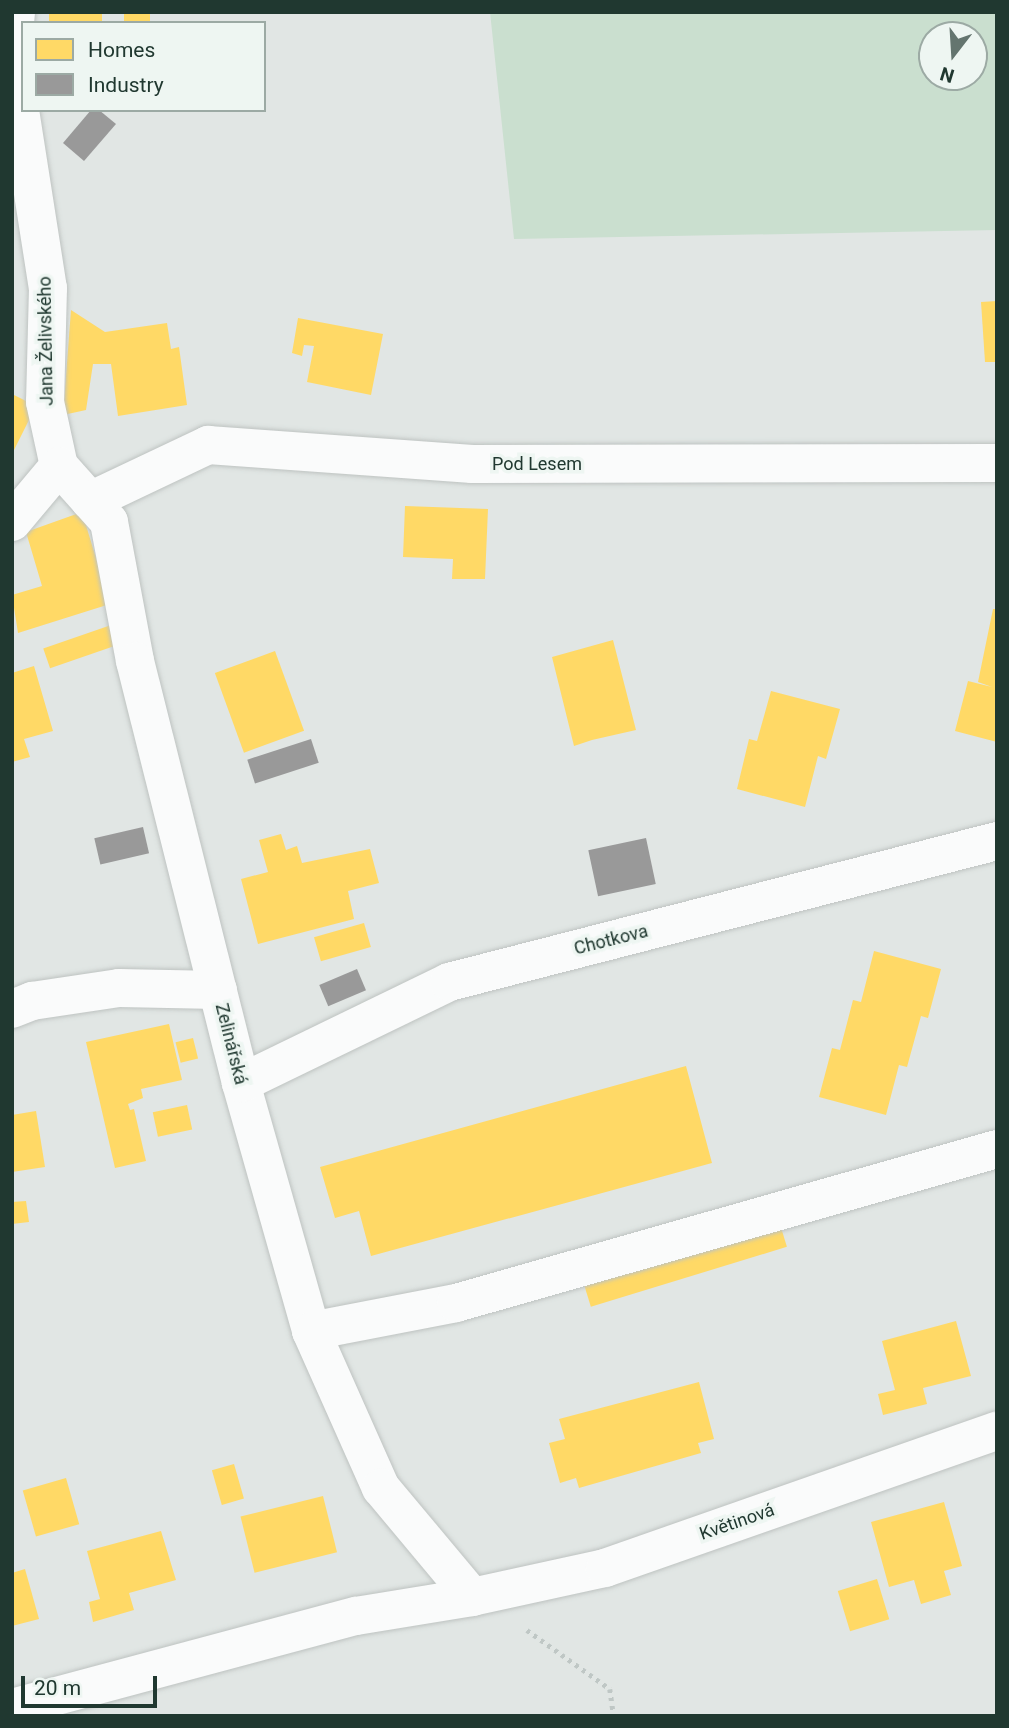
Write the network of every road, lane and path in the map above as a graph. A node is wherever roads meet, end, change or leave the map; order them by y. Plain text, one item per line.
1 (16, 12) edge
2 (12, 57) edge
3 (997, 463) edge
4 (59, 466) junction
5 (90, 501) junction
6 (12, 523) edge
7 (997, 841) edge
8 (218, 990) junction
9 (12, 1009) edge
10 (241, 1083) junction
11 (997, 1149) edge
12 (311, 1331) junction
13 (997, 1431) edge
14 (472, 1598) junction
15 (12, 1708) edge
16 (614, 1716) edge

1 - 2 street, Jana Želivského
2 - 4 street, Jana Želivského
3 - 5 street, Pod Lesem
4 - 5 street, Zelinářská
4 - 6 street
5 - 8 street, Zelinářská
7 - 10 street, Chotkova
8 - 9 street
8 - 10 street, Zelinářská
10 - 12 street, Zelinářská
11 - 12 street
12 - 14 street, Zelinářská
13 - 14 street, Květinová
14 - 15 street, Květinová
14 - 16 path

